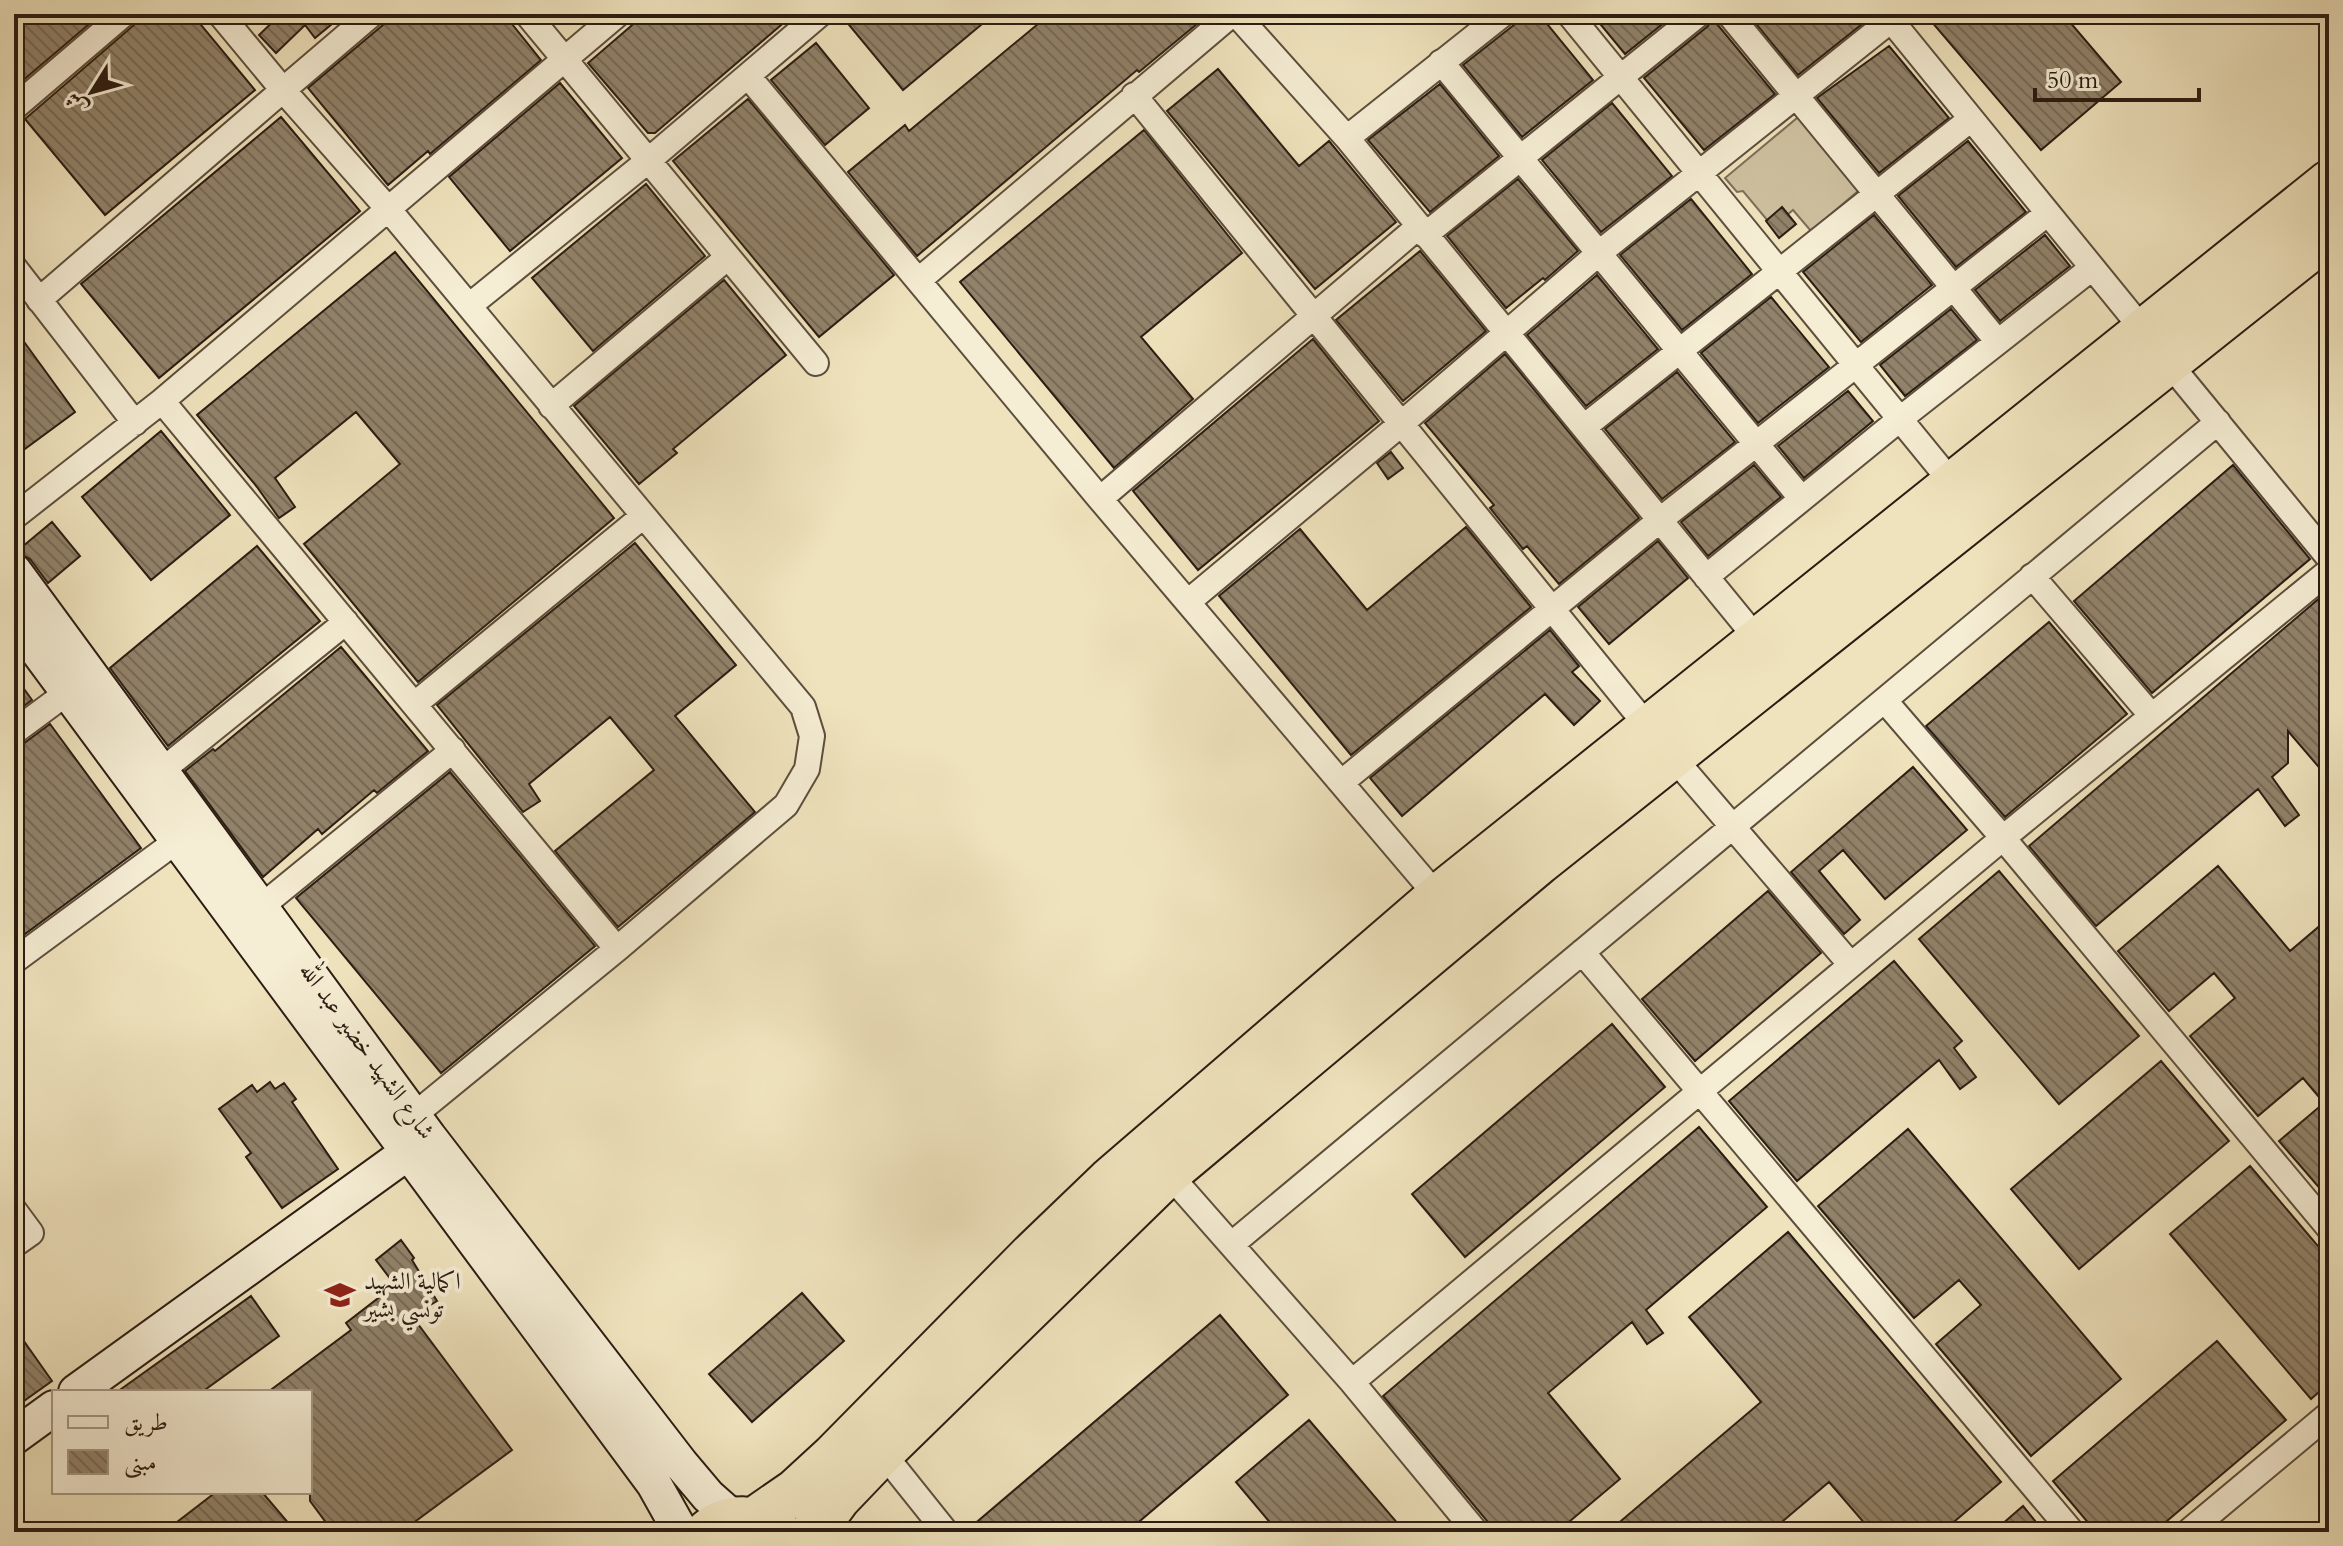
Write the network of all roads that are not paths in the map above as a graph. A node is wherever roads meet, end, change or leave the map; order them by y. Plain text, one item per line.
1 (124, 14) edge
2 (220, 14) edge
3 (372, 14) edge
4 (527, 14) edge
5 (618, 14) edge
6 (819, 14) edge
7 (1234, 14) edge
8 (1503, 14) edge
9 (1569, 14) edge
10 (1699, 14) edge
11 (1729, 14) edge
12 (1888, 17) edge
13 (566, 59) junction
14 (1441, 62) junction
15 (748, 76) junction
16 (1621, 79) junction
17 (283, 90) junction
18 (1796, 94) junction
19 (1134, 95) junction
20 (14, 108) edge
21 (1971, 119) junction
22 (1347, 138) junction
23 (1521, 156) junction
24 (649, 160) junction
25 (1697, 174) junction
26 (2329, 183) edge
27 (1878, 194) junction
28 (389, 210) junction
29 (2048, 213) junction
30 (1421, 231) junction
31 (2329, 234) edge
32 (1598, 254) junction
33 (728, 257) junction
34 (14, 267) edge
35 (2092, 268) junction
36 (1780, 272) junction
37 (919, 280) junction
38 (1954, 287) junction
39 (39, 300) junction
40 (469, 306) junction
41 (1312, 315) junction
42 (1506, 332) junction
43 (1998, 342) junction
44 (2156, 346) junction
45 (1679, 352) junction
46 (816, 363) dead end
47 (1856, 365) junction
48 (162, 401) junction
49 (551, 406) junction
50 (1900, 419) junction
51 (2218, 422) junction
52 (135, 423) junction
53 (1401, 424) junction
54 (1584, 427) junction
55 (1756, 445) junction
56 (1953, 484) junction
57 (1801, 498) junction
58 (1100, 499) junction
59 (14, 517) edge
60 (642, 517) junction
61 (1660, 520) junction
62 (2329, 558) edge
63 (14, 571) edge
64 (2329, 571) edge
65 (2032, 576) junction
66 (1706, 577) junction
67 (1189, 601) junction
68 (1552, 609) junction
69 (14, 619) edge
70 (346, 622) junction
71 (1758, 640) junction
72 (68, 692) junction
73 (1885, 701) junction
74 (415, 704) junction
75 (2151, 715) junction
76 (14, 732) edge
77 (1660, 741) junction
78 (453, 750) junction
79 (160, 772) junction
80 (1342, 782) junction
81 (1732, 827) junction
82 (2003, 838) junction
83 (178, 840) junction
84 (1438, 897) junction
85 (262, 906) junction
86 (617, 949) junction
87 (1582, 952) junction
88 (17, 953) edge
89 (1851, 965) junction
90 (1699, 1090) junction
91 (416, 1136) junction
92 (1168, 1173) junction
93 (14, 1210) edge
94 (2329, 1228) edge
95 (1232, 1244) junction
96 (14, 1245) edge
97 (1352, 1382) junction
98 (79, 1390) edge
99 (52, 1409) edge
100 (2329, 1414) edge
101 (14, 1437) edge
102 (882, 1452) junction
103 (744, 1526) edge
104 (681, 1532) edge
105 (813, 1532) edge
106 (946, 1532) edge
107 (1476, 1532) edge
108 (2072, 1532) edge
109 (2188, 1532) edge

1 - 20 street
2 - 17 street
3 - 17 street
4 - 13 street
5 - 13 street
6 - 15 street
7 - 19 street
7 - 22 street
8 - 14 street
9 - 16 street
10 - 16 street
11 - 18 street
12 - 18 street
12 - 21 street
13 - 24 street
13 - 28 street
14 - 22 street
14 - 23 street
15 - 24 street
15 - 37 street
16 - 23 street
16 - 25 street
17 - 28 street
17 - 39 street
18 - 25 street
18 - 27 street
19 - 37 street
19 - 41 street
21 - 27 street
21 - 29 street
22 - 30 street
23 - 30 street
23 - 32 street
24 - 33 street
24 - 40 street
25 - 32 street
25 - 36 street
26 - 44 highway
27 - 36 street
27 - 38 street
28 - 40 street
28 - 48 street
29 - 35 street
29 - 38 street
30 - 41 street
30 - 42 street
31 - 44 highway
32 - 42 street
32 - 45 street
33 - 46 street
33 - 49 street
34 - 39 street
35 - 43 street
35 - 44 street
36 - 45 street
36 - 47 street
37 - 58 street
38 - 43 street
38 - 47 street
39 - 52 street
40 - 49 street
41 - 53 street
41 - 58 street
42 - 53 street
42 - 54 street
43 - 50 street
44 - 51 street
44 - 56 highway
44 - 77 highway
45 - 54 street
45 - 55 street
47 - 50 street
47 - 55 street
48 - 52 street
48 - 70 street
49 - 60 street
50 - 56 street
50 - 57 street
51 - 62 street
51 - 65 street
52 - 59 street
53 - 67 street
53 - 68 street
54 - 61 street
55 - 57 street
55 - 61 street
56 - 71 highway
57 - 66 street
58 - 67 street
60 - 74 street
60 - 86 street
61 - 66 street
61 - 68 street
63 - 79 main road, شارع الشهيد خضير عبد الله
64 - 75 street
65 - 73 street
65 - 75 street
66 - 71 street
67 - 80 street
68 - 77 street
68 - 80 street
69 - 72 main road, شارع الشهيد خضير عبد الله
70 - 74 street
70 - 79 street
71 - 77 highway
72 - 76 street
72 - 83 main road, شارع الشهيد خضير عبد الله
73 - 81 street
73 - 82 street
74 - 78 street
75 - 82 street
77 - 81 street
77 - 84 highway
77 - 92 highway
78 - 85 street
78 - 86 street
79 - 85 main road, شارع الشهيد خضير عبد الله
80 - 84 street
81 - 87 street
81 - 89 street
82 - 89 street
82 - 94 street
83 - 88 street
83 - 91 main road, شارع الشهيد خضير عبد الله
84 - 103 highway
85 - 91 main road, شارع الشهيد خضير عبد الله
86 - 91 street
87 - 90 street
87 - 95 street
89 - 90 street
90 - 97 street
90 - 108 street
91 - 98 main road
91 - 103 main road, شارع الشهيد خضير عبد الله
91 - 104 main road, شارع الشهيد خضير عبد الله
92 - 95 street
92 - 102 highway
93 - 96 street
95 - 97 street
97 - 107 street
99 - 101 main road
100 - 109 street
102 - 105 highway
102 - 106 street

